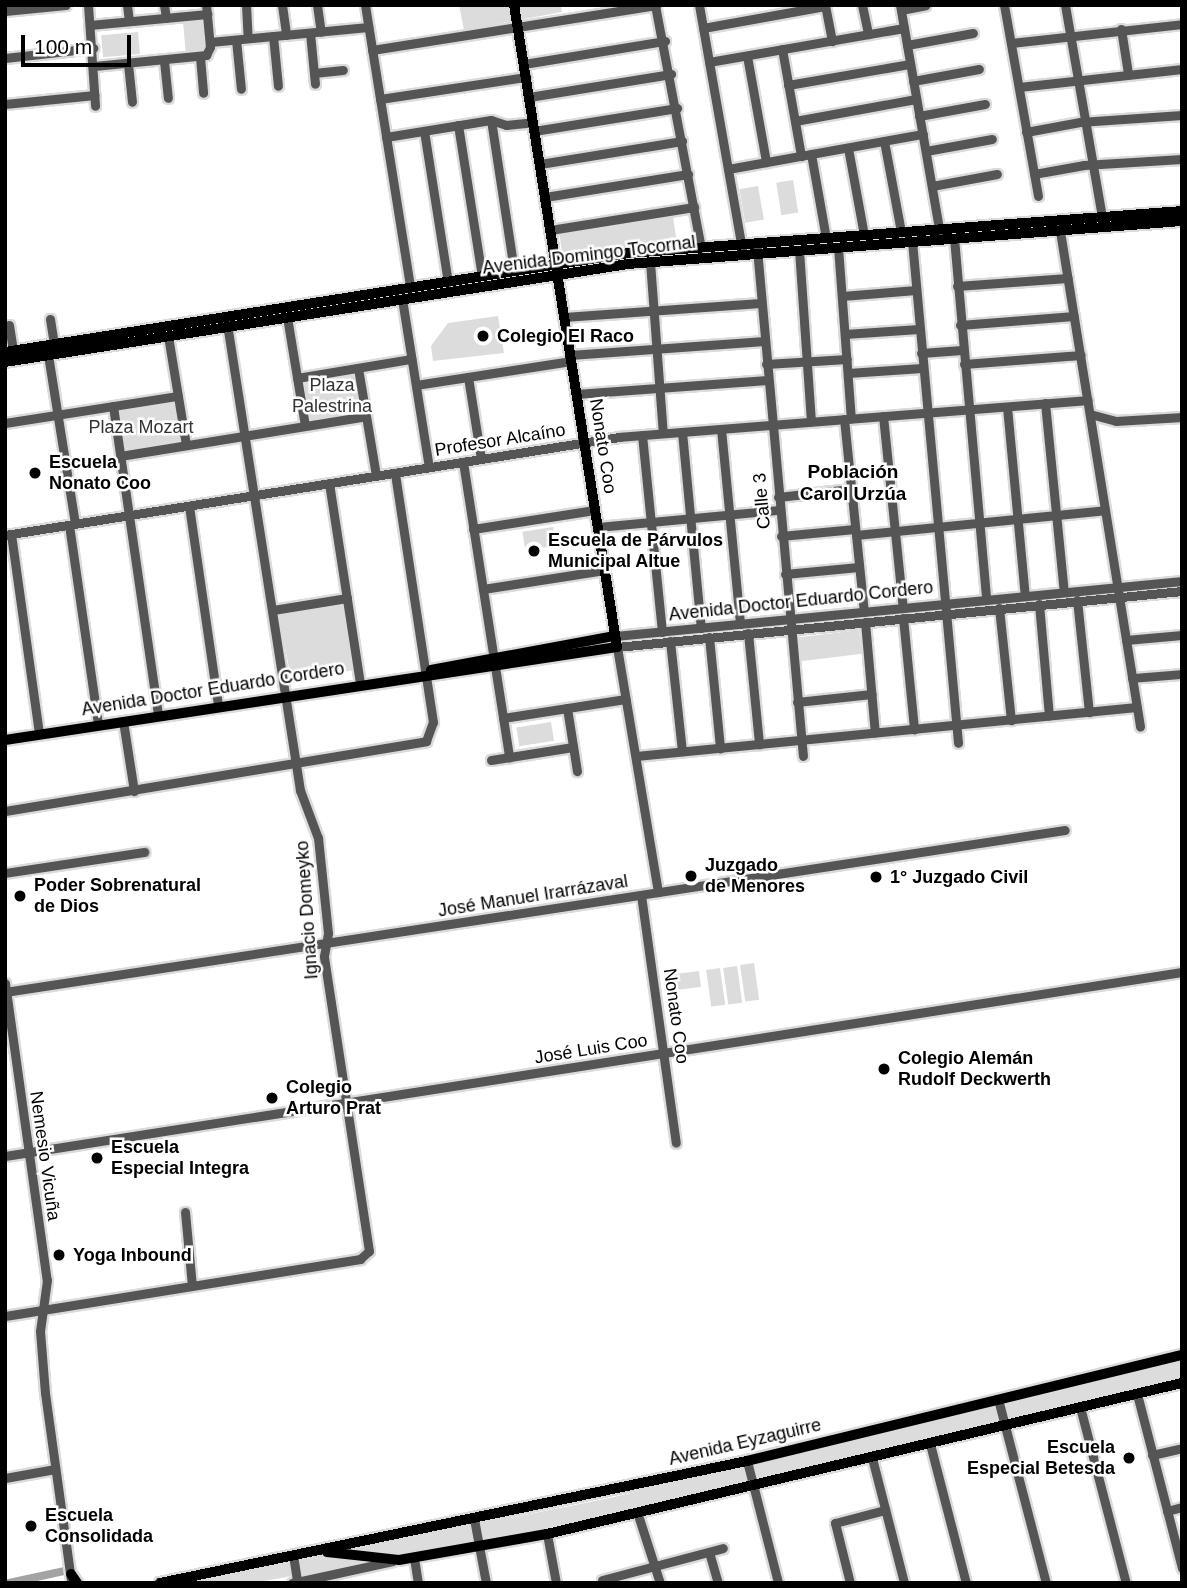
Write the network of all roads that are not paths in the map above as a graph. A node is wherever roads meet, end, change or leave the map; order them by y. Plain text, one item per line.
1 (66, 5) edge
2 (88, 5) edge
3 (127, 5) edge
4 (164, 5) edge
5 (246, 5) edge
6 (282, 5) edge
7 (317, 5) edge
8 (365, 5) edge
9 (514, 5) edge
10 (655, 5) edge
11 (699, 5) edge
12 (862, 5) edge
13 (926, 5) edge
14 (1004, 5) edge
15 (1065, 5) edge
16 (825, 6) edge
17 (900, 7) edge
18 (207, 10) edge
19 (5, 11) edge
20 (166, 18) junction
21 (129, 21) junction
22 (1182, 24) edge
23 (90, 25) junction
24 (368, 27) junction
25 (518, 27) junction
26 (703, 28) junction
27 (904, 28) junction
28 (1121, 29) junction
29 (321, 32) junction
30 (310, 33) junction
31 (973, 33) dead end
32 (1070, 33) junction
33 (867, 34) junction
34 (286, 35) junction
35 (273, 36) junction
36 (248, 38) junction
37 (236, 40) junction
38 (665, 41) junction
39 (832, 41) junction
40 (210, 42) junction
41 (1011, 43) junction
42 (907, 45) junction
43 (93, 48) junction
44 (372, 50) junction
45 (782, 50) junction
46 (747, 56) junction
47 (200, 57) junction
48 (5, 58) edge
49 (164, 61) junction
50 (709, 62) junction
51 (128, 64) junction
52 (524, 64) junction
53 (910, 64) junction
54 (94, 66) junction
55 (979, 69) dead end
56 (1182, 69) edge
57 (343, 70) dead end
58 (314, 72) junction
59 (1128, 73) junction
60 (671, 74) junction
61 (526, 77) junction
62 (1078, 77) junction
63 (913, 81) junction
64 (315, 84) dead end
65 (788, 85) junction
66 (278, 86) dead end
67 (1018, 87) junction
68 (241, 89) dead end
69 (203, 93) dead end
70 (95, 95) junction
71 (529, 97) junction
72 (168, 98) dead end
73 (380, 99) junction
74 (916, 99) junction
75 (132, 102) dead end
76 (5, 104) edge
77 (985, 104) dead end
78 (95, 106) dead end
79 (677, 108) junction
80 (1182, 115) edge
81 (919, 116) junction
82 (491, 120) junction
83 (794, 121) junction
84 (1086, 122) junction
85 (458, 125) junction
86 (534, 126) junction
87 (424, 131) junction
88 (1026, 131) junction
89 (923, 134) junction
90 (386, 137) junction
91 (992, 139) dead end
92 (682, 141) junction
93 (884, 141) junction
94 (848, 148) junction
95 (926, 151) junction
96 (806, 155) junction
97 (1182, 159) edge
98 (766, 162) junction
99 (540, 164) junction
100 (1093, 166) junction
101 (728, 169) junction
102 (688, 174) junction
103 (998, 174) dead end
104 (1034, 174) junction
105 (932, 186) junction
106 (1038, 196) dead end
107 (545, 197) junction
108 (694, 207) junction
109 (1182, 211) edge
110 (1102, 217) junction
111 (1182, 221) edge
112 (1059, 225) junction
113 (550, 230) junction
114 (901, 232) junction
115 (940, 234) junction
116 (864, 235) junction
117 (826, 238) junction
118 (954, 238) junction
119 (912, 241) junction
120 (838, 247) junction
121 (701, 248) junction
122 (757, 248) junction
123 (742, 249) junction
124 (799, 250) junction
125 (650, 262) junction
126 (556, 269) junction
127 (514, 271) junction
128 (482, 276) junction
129 (1068, 278) junction
130 (448, 282) junction
131 (957, 286) junction
132 (410, 287) junction
133 (916, 290) junction
134 (842, 296) junction
135 (402, 299) junction
136 (761, 303) junction
137 (654, 310) junction
138 (287, 317) junction
139 (564, 317) junction
140 (1074, 317) junction
141 (50, 319) dead end
142 (227, 322) junction
143 (9, 325) dead end
144 (960, 325) junction
145 (919, 329) junction
146 (845, 334) junction
147 (168, 336) junction
148 (764, 341) junction
149 (54, 344) junction
150 (657, 349) junction
151 (962, 350) junction
152 (9, 351) edge
153 (921, 353) junction
154 (48, 355) junction
155 (1081, 355) junction
156 (571, 358) junction
157 (411, 359) junction
158 (846, 359) junction
159 (5, 362) edge
160 (807, 362) junction
161 (766, 364) junction
162 (964, 365) junction
163 (358, 368) junction
164 (922, 368) junction
165 (848, 373) junction
166 (468, 377) junction
167 (297, 378) junction
168 (767, 380) junction
169 (416, 385) junction
170 (660, 388) junction
171 (576, 394) junction
172 (178, 396) junction
173 (1088, 400) junction
174 (1045, 404) junction
175 (113, 406) junction
176 (1007, 407) junction
177 (967, 410) junction
178 (926, 413) junction
179 (1090, 414) junction
180 (58, 415) junction
181 (366, 416) junction
182 (883, 416) junction
183 (1182, 417) edge
184 (848, 419) junction
185 (811, 422) junction
186 (5, 423) edge
187 (771, 425) junction
188 (305, 426) junction
189 (721, 429) junction
190 (682, 432) junction
191 (663, 433) junction
192 (642, 435) junction
193 (246, 436) junction
194 (584, 442) junction
195 (186, 445) junction
196 (120, 456) junction
197 (481, 459) junction
198 (463, 462) junction
199 (429, 467) junction
200 (395, 473) junction
201 (376, 476) junction
202 (329, 483) junction
203 (851, 489) junction
204 (255, 495) junction
205 (778, 497) junction
206 (189, 506) junction
207 (595, 510) junction
208 (779, 510) junction
209 (1105, 510) junction
210 (730, 514) junction
211 (130, 515) junction
212 (1056, 515) junction
213 (690, 518) junction
214 (1017, 519) junction
215 (651, 522) junction
216 (978, 523) junction
217 (72, 524) junction
218 (598, 527) junction
219 (937, 527) junction
220 (473, 529) junction
221 (895, 531) junction
222 (856, 532) junction
223 (8, 535) edge
224 (781, 536) junction
225 (859, 567) junction
226 (605, 570) junction
227 (785, 574) junction
228 (1182, 581) edge
229 (483, 589) junction
230 (1182, 591) edge
231 (1064, 592) junction
232 (1118, 592) junction
233 (1025, 596) junction
234 (347, 598) junction
235 (986, 600) junction
236 (1077, 600) junction
237 (1039, 604) junction
238 (999, 608) junction
239 (945, 609) junction
240 (273, 610) junction
241 (903, 613) junction
242 (864, 617) junction
243 (740, 624) junction
244 (790, 624) junction
245 (701, 628) junction
246 (662, 632) junction
247 (748, 634) junction
248 (1182, 635) edge
249 (709, 637) junction
250 (1126, 640) junction
251 (616, 641) junction
252 (670, 641) junction
253 (494, 661) junction
254 (426, 673) junction
255 (1182, 674) edge
256 (1132, 678) junction
257 (360, 683) junction
258 (872, 694) junction
259 (286, 695) junction
260 (625, 699) junction
261 (797, 702) junction
262 (218, 706) junction
263 (567, 708) junction
264 (1137, 708) junction
265 (1089, 712) junction
266 (158, 715) junction
267 (1049, 716) junction
268 (503, 718) junction
269 (1011, 720) junction
270 (122, 721) junction
271 (98, 725) junction
272 (956, 725) junction
273 (1140, 726) dead end
274 (914, 729) junction
275 (875, 733) junction
276 (38, 734) junction
277 (5, 740) edge
278 (801, 740) junction
279 (958, 743) dead end
280 (758, 744) junction
281 (573, 747) junction
282 (720, 748) junction
283 (682, 751) junction
284 (636, 756) junction
285 (803, 756) dead end
286 (509, 757) junction
287 (491, 760) dead end
288 (296, 765) junction
289 (577, 771) dead end
290 (134, 791) junction
291 (5, 811) edge
292 (1065, 830) dead end
293 (144, 852) dead end
294 (5, 873) edge
295 (658, 892) junction
296 (641, 895) junction
297 (326, 944) junction
298 (1182, 972) edge
299 (6, 989) edge
300 (664, 1054) junction
301 (347, 1104) junction
302 (676, 1143) dead end
303 (29, 1152) junction
304 (5, 1156) edge
305 (185, 1212) dead end
306 (192, 1286) junction
307 (44, 1310) junction
308 (5, 1316) edge
309 (1182, 1355) edge
310 (1182, 1383) edge
311 (1137, 1394) junction
312 (998, 1399) junction
313 (1080, 1407) junction
314 (1005, 1426) junction
315 (930, 1444) junction
316 (1182, 1448) edge
317 (1153, 1455) junction
318 (872, 1458) junction
319 (747, 1461) junction
320 (55, 1469) junction
321 (5, 1478) edge
322 (754, 1487) junction
323 (1182, 1507) edge
324 (885, 1510) junction
325 (1167, 1511) junction
326 (638, 1515) junction
327 (474, 1519) junction
328 (547, 1534) junction
329 (480, 1546) junction
330 (723, 1548) dead end
331 (313, 1551) junction
332 (709, 1552) junction
333 (292, 1555) junction
334 (414, 1558) junction
335 (398, 1560) junction
336 (653, 1566) junction
337 (1182, 1568) edge
338 (198, 1579) edge
339 (73, 1580) edge
340 (607, 1580) edge
341 (297, 1582) edge
342 (160, 1583) edge
343 (418, 1583) edge
344 (486, 1583) edge
345 (556, 1583) edge
346 (660, 1583) edge
347 (718, 1583) edge
348 (778, 1583) edge
349 (850, 1583) edge
350 (904, 1583) edge
351 (966, 1583) edge
352 (1046, 1583) edge
353 (1126, 1583) edge

1 - 19 street
2 - 23 street
3 - 21 street
4 - 20 street
5 - 36 street
6 - 34 street
7 - 29 street
8 - 24 street
9 - 25 main road, Nonato Coo
10 - 25 street
10 - 38 street
11 - 26 street
12 - 33 street
13 - 17 street
14 - 41 street
15 - 32 street
16 - 26 street
16 - 39 street
17 - 27 street
18 - 20 street
18 - 40 street
20 - 21 street
21 - 23 street
22 - 28 street
23 - 43 street
24 - 29 street
24 - 44 street
25 - 44 street
25 - 52 main road, Nonato Coo
26 - 50 street
27 - 33 street
27 - 42 street
28 - 32 street
28 - 59 street
29 - 30 street
30 - 34 street
30 - 58 street
31 - 42 street
32 - 41 street
32 - 62 street
33 - 39 street
34 - 35 street
35 - 36 street
35 - 66 street
36 - 37 street
37 - 40 street
37 - 68 street
38 - 52 street
38 - 60 street
39 - 45 street
40 - 47 street
41 - 67 street
42 - 53 street
43 - 48 street
43 - 54 street
44 - 73 street
45 - 46 street
45 - 65 street
46 - 50 street
46 - 98 street
47 - 49 street
47 - 69 street
49 - 51 street
49 - 72 street
50 - 101 street
51 - 54 street
51 - 75 street
52 - 61 main road, Nonato Coo
53 - 63 street
53 - 65 street
54 - 70 street
55 - 63 street
56 - 59 street
57 - 58 street
58 - 64 street
59 - 62 street
60 - 71 street
60 - 79 street
61 - 71 main road, Nonato Coo
61 - 73 street
62 - 67 street
62 - 84 street
63 - 74 street
65 - 83 street
67 - 88 street
70 - 76 street
70 - 78 street
71 - 86 main road, Nonato Coo
73 - 90 street
74 - 81 street
74 - 83 street
77 - 81 street
79 - 86 street
79 - 92 street
80 - 84 street
81 - 89 street
82 - 85 street
82 - 86 street
82 - 127 street
83 - 96 street
84 - 88 street
84 - 100 street
85 - 87 street
85 - 128 street
86 - 99 main road, Nonato Coo
87 - 90 street
87 - 130 street
88 - 104 street
89 - 93 street
89 - 95 street
90 - 132 street
91 - 95 street
92 - 99 street
92 - 102 street
93 - 94 street
93 - 114 street
94 - 96 street
94 - 116 street
95 - 105 street
96 - 98 street
96 - 117 street
97 - 100 street
98 - 101 street
99 - 107 main road, Nonato Coo
100 - 104 street
100 - 110 street
101 - 123 street
102 - 107 street
102 - 108 street
103 - 105 street
104 - 106 street
105 - 115 street
107 - 113 main road, Nonato Coo
108 - 113 street
108 - 121 street
109 - 110 main road, Avenida Domingo Tocornal
110 - 112 main road, Avenida Domingo Tocornal
111 - 112 main road, Avenida Domingo Tocornal
112 - 115 main road, Avenida Domingo Tocornal
112 - 118 main road, Avenida Domingo Tocornal
112 - 129 street
113 - 126 main road, Nonato Coo
114 - 115 main road, Avenida Domingo Tocornal
114 - 116 main road, Avenida Domingo Tocornal
115 - 118 main road, Avenida Domingo Tocornal
115 - 119 main road, Avenida Domingo Tocornal
116 - 117 main road, Avenida Domingo Tocornal
117 - 122 main road, Avenida Domingo Tocornal
118 - 131 street
119 - 120 main road, Avenida Domingo Tocornal
119 - 133 street
120 - 124 main road, Avenida Domingo Tocornal
120 - 134 street
121 - 123 main road, Avenida Domingo Tocornal
121 - 126 main road, Avenida Domingo Tocornal
122 - 123 main road, Avenida Domingo Tocornal
122 - 124 main road, Avenida Domingo Tocornal
122 - 136 street, Calle 3
123 - 125 main road, Avenida Domingo Tocornal
124 - 160 street
125 - 126 main road, Avenida Domingo Tocornal
125 - 137 street
126 - 127 main road, Avenida Domingo Tocornal
126 - 135 main road, Avenida Domingo Tocornal
126 - 139 main road, Nonato Coo
127 - 128 main road, Avenida Domingo Tocornal
128 - 130 main road, Avenida Domingo Tocornal
129 - 131 street
129 - 140 street
130 - 132 main road, Avenida Domingo Tocornal
131 - 144 street
132 - 142 main road, Avenida Domingo Tocornal
133 - 134 street
133 - 145 street
134 - 146 street
135 - 138 main road, Avenida Domingo Tocornal
135 - 157 street
136 - 137 street
136 - 148 street, Calle 3
137 - 139 street
137 - 150 street
138 - 142 main road, Avenida Domingo Tocornal
138 - 167 street
139 - 156 main road, Nonato Coo
140 - 144 street
140 - 155 street
141 - 149 street
142 - 147 main road, Avenida Domingo Tocornal
142 - 149 main road, Avenida Domingo Tocornal
142 - 193 street, Ignacio Domeyko
143 - 152 street
144 - 151 street
145 - 146 street
145 - 153 street
146 - 158 street
147 - 154 main road, Avenida Domingo Tocornal
147 - 172 street
148 - 150 street
148 - 161 street, Calle 3
149 - 152 main road, Avenida Domingo Tocornal
150 - 156 street
150 - 170 street
151 - 153 street
151 - 162 street
153 - 164 street
154 - 159 main road, Avenida Domingo Tocornal
154 - 180 street
155 - 162 street
155 - 173 street
156 - 166 street
156 - 171 main road, Nonato Coo
157 - 163 street
157 - 169 street
158 - 160 street
158 - 165 street
160 - 161 street
160 - 185 street
161 - 168 street, Calle 3
162 - 177 street
163 - 167 street
163 - 181 street
164 - 165 street
164 - 178 street
165 - 184 street
166 - 169 street
166 - 197 street
167 - 188 street
168 - 170 street
168 - 187 street, Calle 3
169 - 199 street
170 - 171 street
170 - 191 street
171 - 194 main road, Nonato Coo
172 - 175 street
172 - 195 street
173 - 174 street, Profesor Alcaíno
173 - 179 street
174 - 176 street, Profesor Alcaíno
174 - 212 street
175 - 180 street
175 - 196 street
176 - 177 street, Profesor Alcaíno
176 - 214 street
177 - 178 street, Profesor Alcaíno
177 - 216 street
178 - 182 street, Profesor Alcaíno
178 - 219 street
179 - 183 street
179 - 209 street
180 - 186 street
180 - 217 street
181 - 188 street
181 - 201 street
182 - 184 street, Profesor Alcaíno
182 - 221 street
184 - 185 street, Profesor Alcaíno
184 - 203 street
185 - 187 street, Profesor Alcaíno
187 - 189 street, Profesor Alcaíno
187 - 205 street, Calle 3
188 - 193 street
189 - 190 street, Profesor Alcaíno
189 - 210 street
190 - 191 street, Profesor Alcaíno
190 - 213 street
191 - 192 street, Profesor Alcaíno
192 - 194 street, Profesor Alcaíno
192 - 215 street
193 - 195 street
193 - 204 street, Ignacio Domeyko
194 - 197 street, Profesor Alcaíno
194 - 207 main road, Nonato Coo
195 - 196 street
196 - 211 street
197 - 198 street, Profesor Alcaíno
198 - 199 street, Profesor Alcaíno
198 - 220 street
199 - 200 street, Profesor Alcaíno
200 - 201 street, Profesor Alcaíno
200 - 254 street
201 - 202 street, Profesor Alcaíno
202 - 204 street, Profesor Alcaíno
202 - 234 street
203 - 205 street
203 - 222 street
204 - 206 street, Profesor Alcaíno
204 - 240 street, Ignacio Domeyko
205 - 208 street, Calle 3
206 - 211 street, Profesor Alcaíno
206 - 262 street
207 - 218 main road, Nonato Coo
207 - 220 street
208 - 210 street
208 - 224 street, Calle 3
209 - 212 street
209 - 232 street
210 - 213 street
210 - 243 street
211 - 217 street, Profesor Alcaíno
211 - 266 street
212 - 214 street
212 - 231 street
213 - 215 street
213 - 245 street
214 - 216 street
214 - 233 street
215 - 218 street
215 - 246 street
216 - 219 street
216 - 235 street
217 - 223 street, Profesor Alcaíno
217 - 271 street
218 - 226 main road, Nonato Coo
219 - 221 street
219 - 239 street
220 - 229 street
221 - 222 street
221 - 241 street
222 - 224 street
222 - 225 street
223 - 276 street
224 - 227 street, Calle 3
225 - 227 street
225 - 242 street
226 - 229 street
226 - 251 main road, Nonato Coo
227 - 244 street, Calle 3
228 - 232 street, Avenida Doctor Eduardo Cordero
229 - 253 street
230 - 232 street, Avenida Doctor Eduardo Cordero
231 - 232 street, Avenida Doctor Eduardo Cordero
231 - 233 street, Avenida Doctor Eduardo Cordero
232 - 236 street, Avenida Doctor Eduardo Cordero
232 - 250 street
233 - 235 street, Avenida Doctor Eduardo Cordero
234 - 240 street
234 - 257 street
235 - 239 street, Avenida Doctor Eduardo Cordero
236 - 237 street, Avenida Doctor Eduardo Cordero
236 - 265 street
237 - 238 street, Avenida Doctor Eduardo Cordero
237 - 267 street
238 - 239 street, Avenida Doctor Eduardo Cordero
238 - 269 street
239 - 241 street, Avenida Doctor Eduardo Cordero
239 - 272 street
240 - 259 street, Ignacio Domeyko
241 - 242 street, Avenida Doctor Eduardo Cordero
241 - 274 street
242 - 244 street, Avenida Doctor Eduardo Cordero
242 - 258 street
243 - 244 street, Avenida Doctor Eduardo Cordero
243 - 245 street, Avenida Doctor Eduardo Cordero
244 - 247 street, Avenida Doctor Eduardo Cordero
244 - 261 street, Calle 3
245 - 246 street, Avenida Doctor Eduardo Cordero
246 - 251 street, Avenida Doctor Eduardo Cordero
247 - 249 street, Avenida Doctor Eduardo Cordero
247 - 280 street
248 - 250 street
249 - 252 street, Avenida Doctor Eduardo Cordero
249 - 282 street
250 - 256 street
251 - 252 street, Avenida Doctor Eduardo Cordero
251 - 253 main road, Avenida Doctor Eduardo Cordero
251 - 260 street, Nonato Coo
252 - 283 street
253 - 254 main road, Avenida Doctor Eduardo Cordero
253 - 268 street
254 - 257 main road, Avenida Doctor Eduardo Cordero
254 - 288 street
255 - 256 street
256 - 264 street
257 - 259 main road, Avenida Doctor Eduardo Cordero
258 - 261 street
258 - 275 street
259 - 262 main road, Avenida Doctor Eduardo Cordero
259 - 288 street, Ignacio Domeyko
260 - 263 street
260 - 284 street, Nonato Coo
261 - 278 street, Calle 3
262 - 266 main road, Avenida Doctor Eduardo Cordero
263 - 268 street
263 - 281 street
264 - 265 street
264 - 273 street
265 - 267 street
266 - 270 main road, Avenida Doctor Eduardo Cordero
267 - 269 street
268 - 286 street
269 - 272 street
270 - 271 main road, Avenida Doctor Eduardo Cordero
270 - 290 street
271 - 276 main road, Avenida Doctor Eduardo Cordero
272 - 274 street
272 - 279 street
274 - 275 street
275 - 278 street
276 - 277 main road, Avenida Doctor Eduardo Cordero
278 - 280 street
278 - 285 street, Calle 3
280 - 282 street
281 - 286 street
281 - 289 street
282 - 283 street
283 - 284 street
284 - 295 street, Nonato Coo
286 - 287 street
288 - 290 street
288 - 297 street, Ignacio Domeyko
290 - 291 street
292 - 295 street, José Manuel Irarrázaval
293 - 294 street
295 - 296 street, José Manuel Irarrázaval
296 - 297 street, José Manuel Irarrázaval
296 - 300 street, Nonato Coo
297 - 299 street, José Manuel Irarrázaval
297 - 301 street, Ignacio Domeyko
298 - 300 street, José Luis Coo
299 - 303 street, Nemesio Vicuña
300 - 301 street, José Luis Coo
300 - 302 street, Nonato Coo
301 - 303 street, José Luis Coo
301 - 306 street, Ignacio Domeyko
303 - 304 street, José Luis Coo
303 - 307 street, Nemesio Vicuña
305 - 306 street
306 - 307 street
307 - 308 street
307 - 320 street, Nemesio Vicuña
309 - 312 main road, Avenida Eyzaguirre
310 - 311 main road, Avenida Eyzaguirre
311 - 313 main road, Avenida Eyzaguirre
311 - 317 street
312 - 314 street
312 - 319 main road, Avenida Eyzaguirre
313 - 314 main road, Avenida Eyzaguirre
313 - 353 street
314 - 315 main road, Avenida Eyzaguirre
314 - 352 street
315 - 318 main road, Avenida Eyzaguirre
315 - 351 street
316 - 317 street
317 - 325 street
318 - 322 main road, Avenida Eyzaguirre
318 - 324 street
319 - 322 street
319 - 327 main road, Avenida Eyzaguirre
320 - 321 street
320 - 339 street, Nemesio Vicuña
322 - 326 main road, Avenida Eyzaguirre
322 - 348 street
323 - 325 street
324 - 349 street
324 - 350 street
325 - 337 street
326 - 328 main road, Avenida Eyzaguirre
326 - 336 street
327 - 329 street
327 - 331 main road, Avenida Eyzaguirre
328 - 329 main road, Avenida Eyzaguirre
328 - 345 street
329 - 334 main road, Avenida Eyzaguirre
329 - 344 street
330 - 332 street
331 - 333 main road, Avenida Eyzaguirre
331 - 335 main road, Avenida Eyzaguirre
332 - 336 street
332 - 347 street
333 - 338 main road, Avenida Eyzaguirre
333 - 341 street
334 - 335 main road, Avenida Eyzaguirre
334 - 343 street
335 - 341 street, Avenida Eyzaguirre
336 - 340 street
336 - 346 street
338 - 342 main road, Avenida Eyzaguirre

